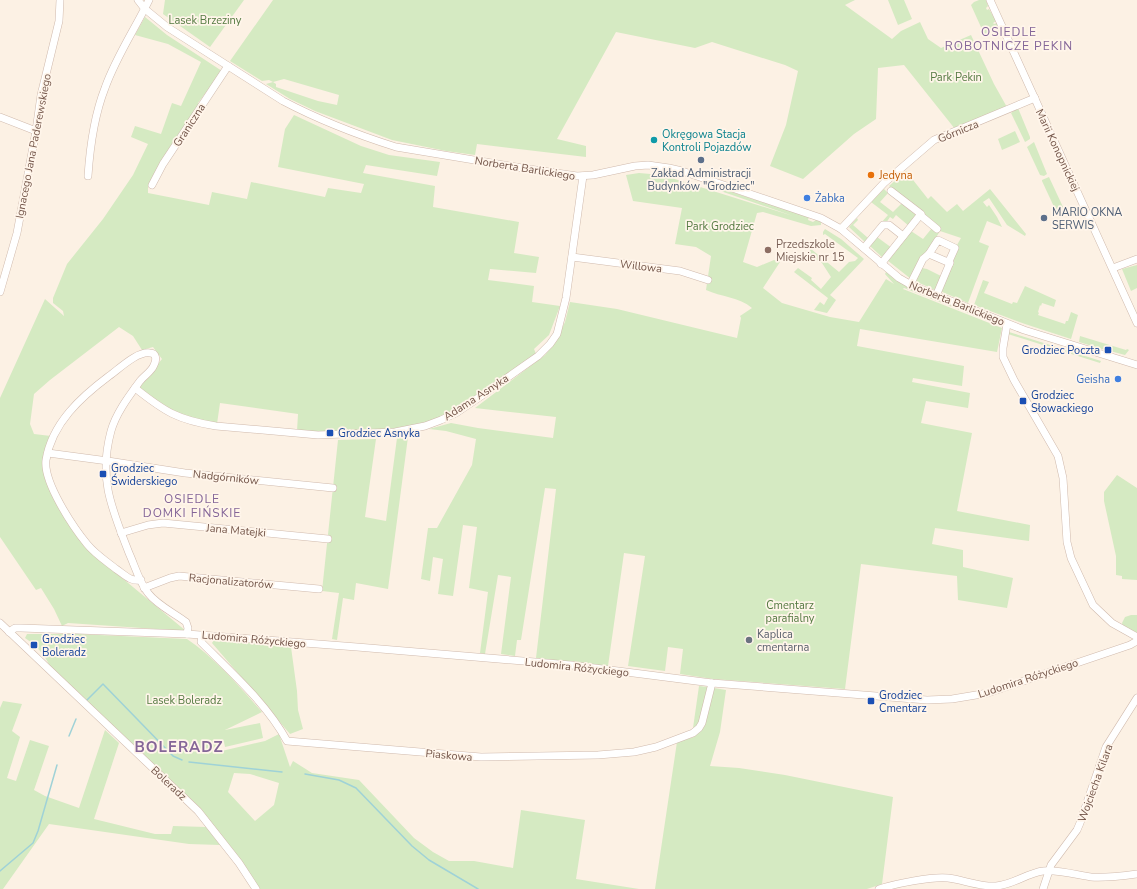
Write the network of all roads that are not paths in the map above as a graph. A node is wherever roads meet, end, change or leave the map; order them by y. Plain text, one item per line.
1 (60, 0) edge
2 (138, 0) edge
3 (149, 0) edge
4 (990, 0) edge
5 (145, 9) junction
6 (228, 66) junction
7 (1035, 98) junction
8 (0, 117) edge
9 (36, 131) junction
10 (88, 176) dead end
11 (583, 176) junction
12 (152, 185) dead end
13 (891, 191) dead end
14 (920, 215) junction
15 (841, 230) junction
16 (937, 230) dead end
17 (903, 236) junction
18 (864, 248) junction
19 (929, 254) junction
20 (572, 257) junction
21 (1137, 259) edge
22 (950, 263) junction
23 (881, 264) junction
24 (1112, 268) junction
25 (708, 280) dead end
26 (910, 285) junction
27 (0, 292) edge
28 (936, 296) junction
29 (1137, 322) edge
30 (1008, 324) junction
31 (1137, 365) edge
32 (135, 388) junction
33 (48, 453) junction
34 (105, 461) junction
35 (333, 488) dead end
36 (121, 533) junction
37 (328, 539) dead end
38 (141, 580) junction
39 (144, 588) junction
40 (319, 589) dead end
41 (0, 623) edge
42 (9, 632) junction
43 (187, 634) junction
44 (202, 635) junction
45 (1137, 637) edge
46 (1137, 641) edge
47 (712, 683) junction
48 (1137, 698) edge
49 (1049, 871) junction
50 (1137, 874) edge
51 (256, 889) edge
52 (879, 889) edge
53 (1043, 889) edge

1 - 9 street, Ignacego Jana Paderewskiego
2 - 5 street, Norberta Barlickiego
3 - 5 street
4 - 7 street, Marii Konopnickiej
5 - 6 street, Norberta Barlickiego
5 - 10 street
6 - 11 street, Norberta Barlickiego
6 - 12 street, Graniczna
7 - 15 street, Górnicza
7 - 24 street, Marii Konopnickiej
8 - 9 street
9 - 27 street, Ignacego Jana Paderewskiego
11 - 15 street, Norberta Barlickiego
11 - 20 street, Adama Asnyka
13 - 14 street
14 - 16 street
14 - 17 street
15 - 18 street, Norberta Barlickiego
17 - 18 street
17 - 23 street
18 - 23 street, Norberta Barlickiego
19 - 22 street
19 - 22 street
19 - 26 street
20 - 25 street, Willowa
20 - 32 street, Adama Asnyka
21 - 24 street
22 - 28 street
23 - 26 street, Norberta Barlickiego
24 - 29 street, Marii Konopnickiej
26 - 28 street, Norberta Barlickiego
28 - 30 street, Norberta Barlickiego
30 - 31 street, Norberta Barlickiego
30 - 45 street
32 - 33 street
32 - 34 street
33 - 34 street, Nadgórników
33 - 38 street
34 - 35 street, Nadgórników
34 - 36 street
36 - 37 street, Jana Matejki
36 - 38 street
38 - 39 street
39 - 40 street, Racjonalizatorów
39 - 43 street
41 - 42 street, Boleradz
42 - 43 street, Ludomira Różyckiego
42 - 51 street, Boleradz
43 - 44 street, Ludomira Różyckiego
44 - 47 street, Ludomira Różyckiego
44 - 47 street, Piaskowa
46 - 47 street, Ludomira Różyckiego
48 - 49 street, Wojciecha Kilara
49 - 50 street
49 - 52 street
49 - 53 street, Wojciecha Kilara

